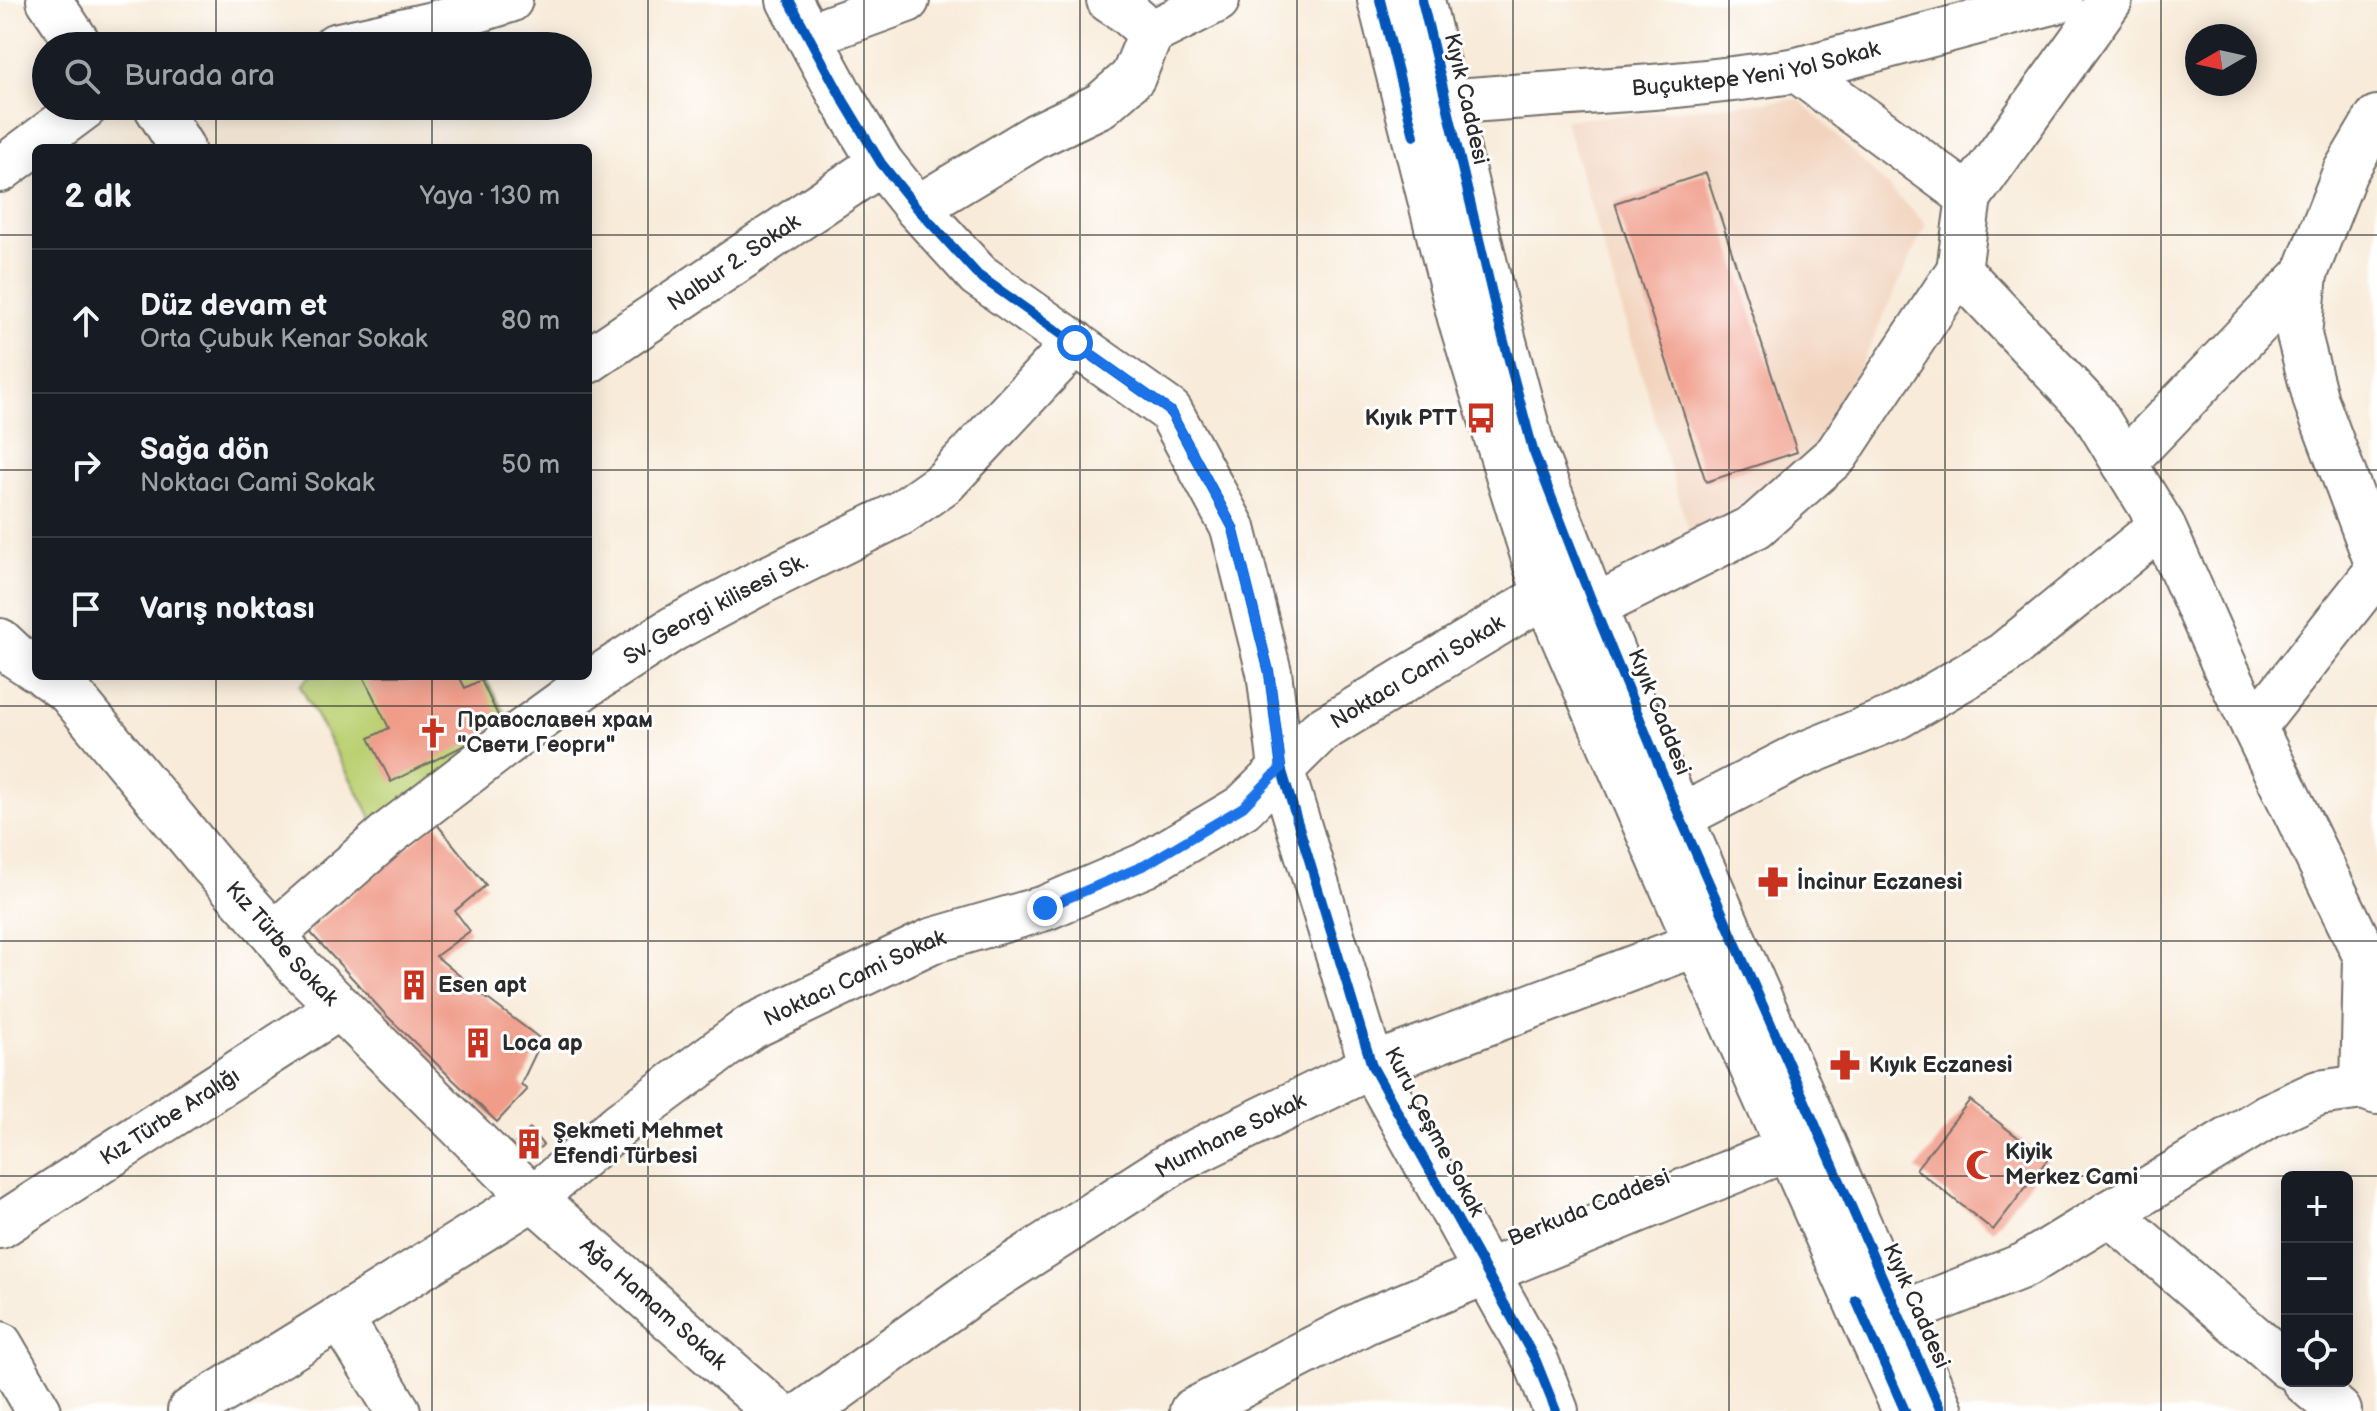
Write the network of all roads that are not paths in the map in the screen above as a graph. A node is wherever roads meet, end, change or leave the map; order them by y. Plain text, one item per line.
1 (49, 0) edge
2 (510, 0) edge
3 (907, 0) edge
4 (1109, 0) edge
5 (1217, 0) edge
6 (1380, 0) edge
7 (1422, 0) edge
8 (2060, 0) edge
9 (2110, 0) edge
10 (798, 18) edge
11 (71, 32) edge
12 (397, 32) edge
13 (1151, 33) junction
14 (1797, 70) junction
15 (1446, 102) junction
16 (2377, 118) edge
17 (67, 120) edge
18 (165, 120) edge
19 (35, 144) edge
20 (180, 144) edge
21 (32, 146) edge
22 (881, 163) junction
23 (0, 170) edge
24 (1969, 197) junction
25 (917, 208) junction
26 (1959, 270) junction
27 (2305, 274) junction
28 (1075, 343) junction
29 (592, 358) edge
30 (2124, 463) junction
31 (2162, 525) junction
32 (2377, 563) edge
33 (2377, 571) edge
34 (1566, 609) junction
35 (0, 641) edge
36 (32, 664) edge
37 (63, 680) edge
38 (2254, 727) junction
39 (1281, 768) junction
40 (1680, 817) junction
41 (274, 934) junction
42 (1697, 944) junction
43 (340, 1007) junction
44 (1372, 1066) junction
45 (2372, 1085) edge
46 (1787, 1149) junction
47 (533, 1198) junction
48 (2109, 1213) junction
49 (0, 1226) edge
50 (1488, 1271) junction
51 (1898, 1315) junction
52 (340, 1317) junction
53 (0, 1344) edge
54 (2281, 1361) edge
55 (2311, 1387) edge
56 (39, 1411) edge
57 (190, 1411) edge
58 (398, 1411) edge
59 (775, 1411) edge
60 (807, 1411) edge
61 (1192, 1411) edge
62 (1556, 1411) edge
63 (1905, 1411) edge
64 (1941, 1411) edge
65 (2339, 1411) edge

1 - 11 street
2 - 12 street
3 - 10 street
4 - 13 street
5 - 13 street
6 - 34 street, Kıyık Caddesi
7 - 15 street, Kıyık Caddesi
8 - 14 street, Buçuktepe Yeni Yol Sokak
9 - 24 street
10 - 22 street, Kuru Çeşme Sokak
13 - 25 street
14 - 15 street, Buçuktepe Yeni Yol Sokak
14 - 24 street
15 - 34 street, Kıyık Caddesi
16 - 27 street
17 - 19 street
18 - 20 street
21 - 23 street
22 - 25 street, Kuru Çeşme Sokak
22 - 29 street, Nalbur 2. Sokak
24 - 26 street
25 - 28 street, Kuru Çeşme Sokak
26 - 30 street
26 - 34 street, Noktacı Cami Sokak
27 - 30 street
27 - 32 street
28 - 39 street, Kuru Çeşme Sokak
28 - 41 street, Sv. Georgi kilisesi Sk.
30 - 31 street
31 - 38 street
31 - 40 street
33 - 38 street
34 - 39 street, Noktacı Cami Sokak
34 - 40 street, Kıyık Caddesi
34 - 42 street, Kıyık Caddesi
35 - 36 street, Kız Türbe Sokak
37 - 41 street, Kız Türbe Sokak
38 - 45 street
39 - 44 street, Kuru Çeşme Sokak
39 - 47 street, Noktacı Cami Sokak
40 - 51 street, Kıyık Caddesi
41 - 43 street, Kız Türbe Sokak
42 - 44 street, Mumhane Sokak
42 - 46 street, Kıyık Caddesi
43 - 47 street, Kız Türbe Sokak
43 - 49 street, Kız Türbe Aralığı
44 - 50 street, Kuru Çeşme Sokak
44 - 60 street, Mumhane Sokak
45 - 48 street
46 - 50 street, Berkuda Caddesi
46 - 63 street, Kıyık Caddesi
47 - 52 street, Noktacı Cami Sokak
47 - 59 street, Ağa Hamam Sokak
48 - 51 street
48 - 54 street
50 - 61 street, Berkuda Caddesi
50 - 62 street, Kuru Çeşme Sokak
51 - 64 street, Kıyık Caddesi
52 - 57 street, Noktacı Cami Sokak
52 - 58 street
53 - 56 street
55 - 65 street

